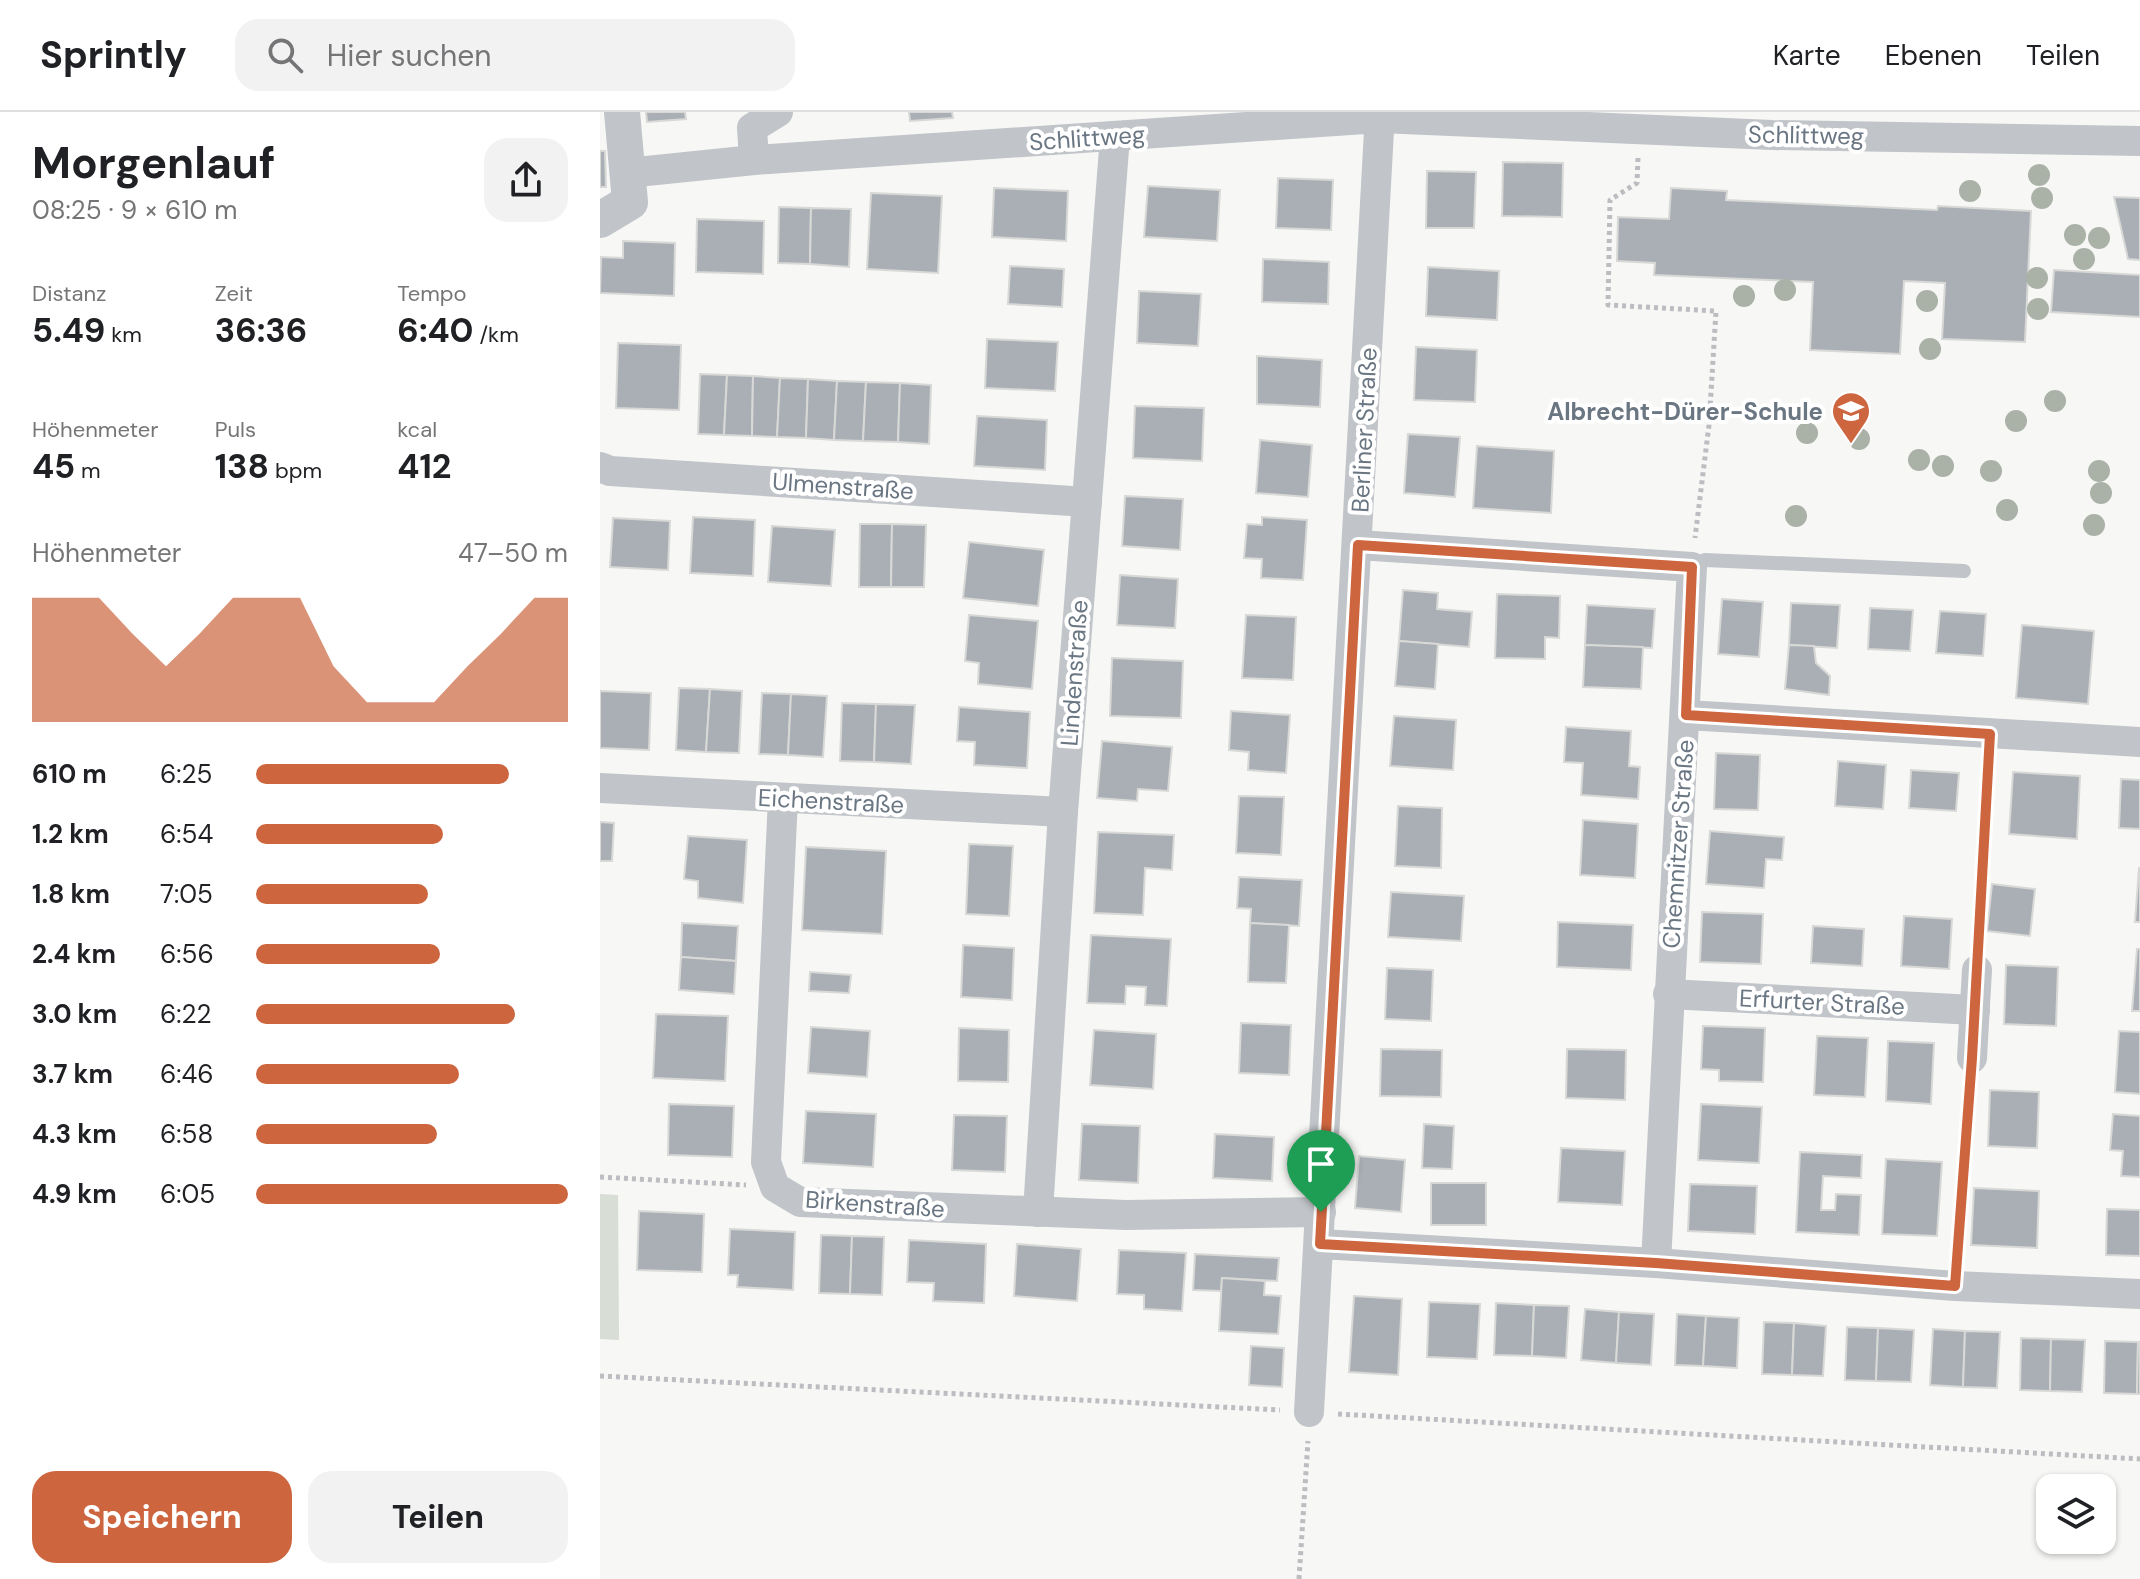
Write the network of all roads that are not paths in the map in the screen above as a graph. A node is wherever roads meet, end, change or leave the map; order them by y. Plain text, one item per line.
1 (622, 112) edge
2 (778, 112) edge
3 (1380, 115) edge
4 (1773, 124) edge
5 (1115, 136) junction
6 (2140, 141) edge
7 (754, 160) junction
8 (627, 173) junction
9 (600, 220) edge
10 (600, 467) edge
11 (1087, 502) junction
12 (1358, 545) junction
13 (1692, 567) junction
14 (1964, 571) dead end
15 (1686, 715) junction
16 (2140, 742) edge
17 (600, 788) edge
18 (783, 798) junction
19 (1063, 812) junction
20 (1977, 970) road end
21 (1668, 994) junction
22 (1975, 1010) junction
23 (1972, 1058) road end
24 (1038, 1212) junction
25 (1321, 1212) junction
26 (1320, 1244) junction
27 (1656, 1263) junction
28 (2140, 1294) edge
29 (1309, 1412) road end

1 - 8 street
2 - 7 street
3 - 4 street, Schlittweg
3 - 5 street, Schlittweg
3 - 12 street, Berliner Straße
4 - 6 street, Schlittweg
5 - 7 street, Schlittweg
5 - 11 street, Lindenstraße
7 - 8 street, Schlittweg
8 - 9 street
10 - 11 street, Ulmenstraße
11 - 19 street, Lindenstraße
12 - 13 street
12 - 25 street, Berliner Straße
13 - 14 lane
13 - 15 street, Chemnitzer Straße
15 - 16 street
15 - 21 street, Chemnitzer Straße
17 - 18 street, Eichenstraße
18 - 19 street, Eichenstraße
18 - 24 street, Birkenstraße
19 - 24 street, Lindenstraße
20 - 22 street
21 - 22 street, Erfurter Straße
21 - 27 street, Chemnitzer Straße
22 - 23 street
24 - 25 street, Birkenstraße
25 - 26 street, Berliner Straße
26 - 27 street
26 - 29 street, Berliner Straße
27 - 28 street

